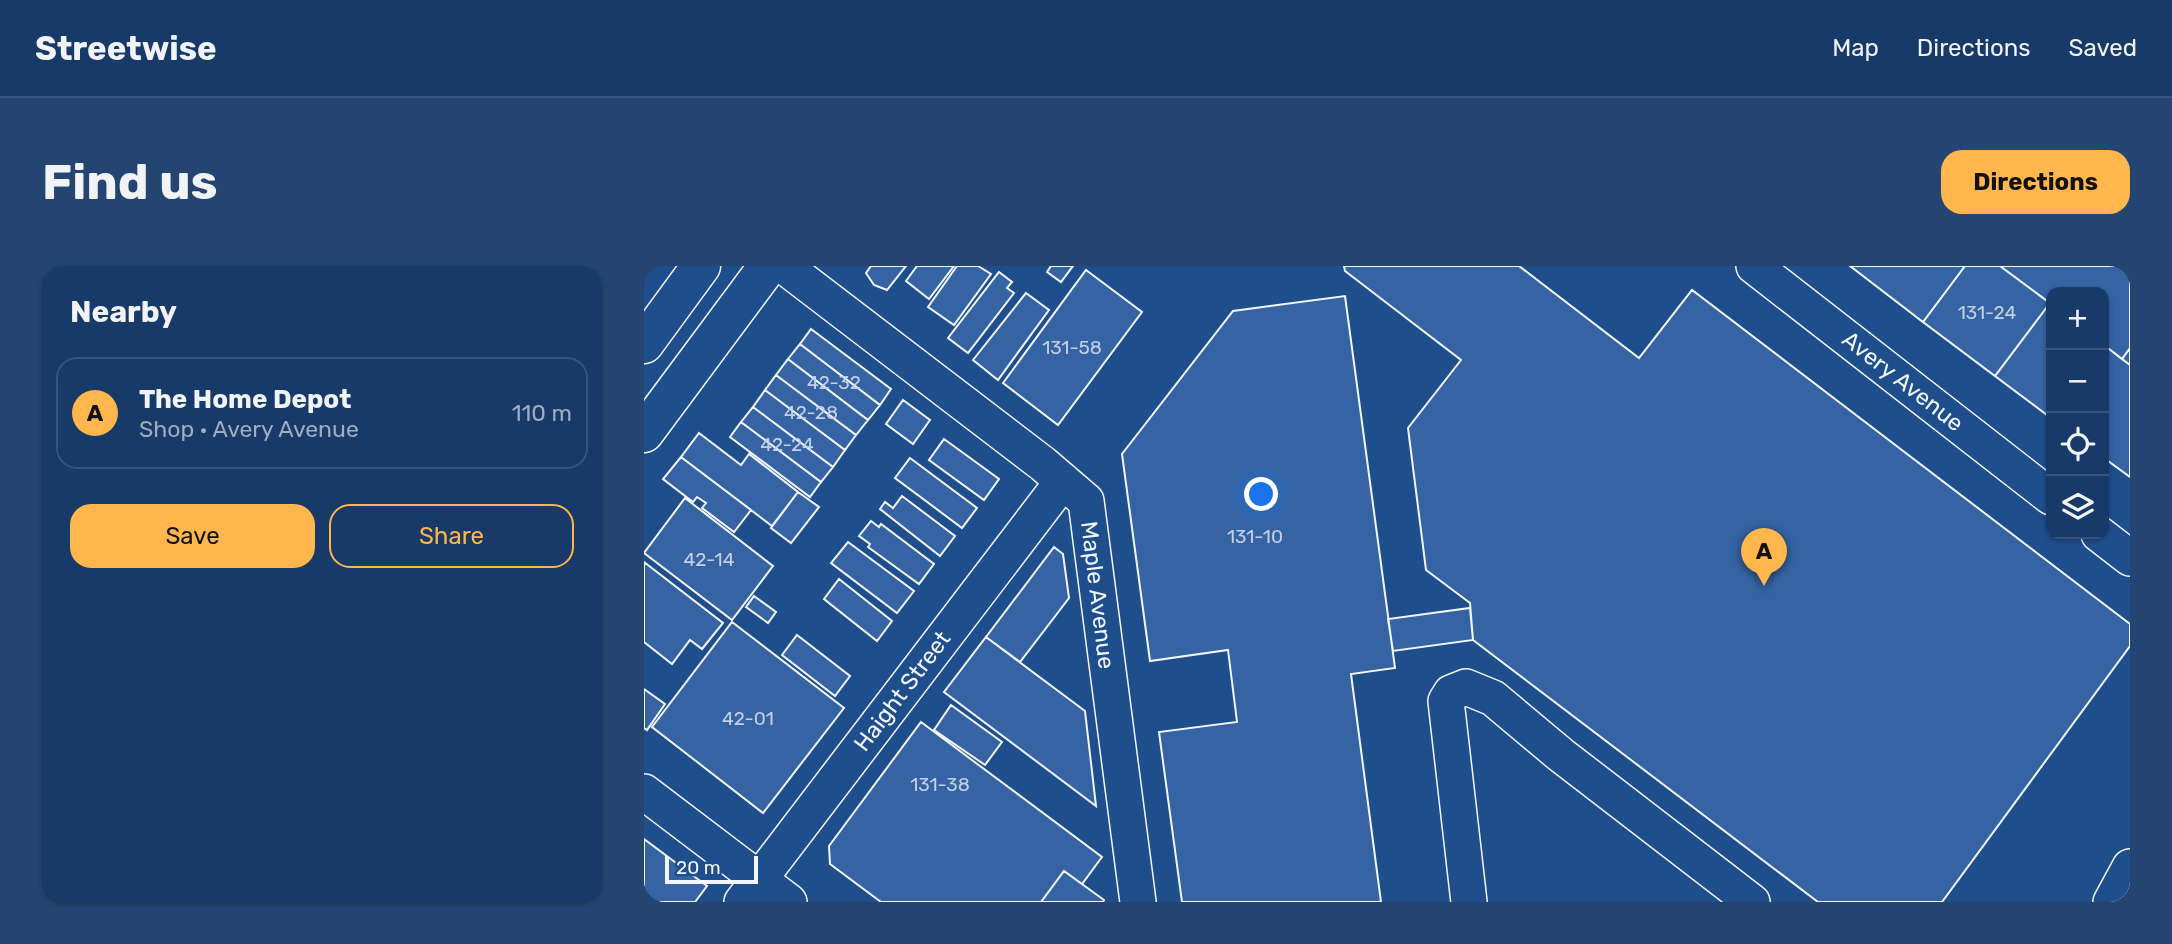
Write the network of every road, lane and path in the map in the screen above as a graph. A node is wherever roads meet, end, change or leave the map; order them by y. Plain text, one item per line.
1 (701, 266) edge
2 (768, 266) edge
3 (784, 266) edge
4 (1754, 266) edge
5 (644, 344) edge
6 (644, 432) edge
7 (1063, 481) junction
8 (2046, 493) edge
9 (2105, 539) edge
10 (2130, 558) edge
11 (644, 792) edge
12 (2130, 867) edge
13 (2130, 880) edge
14 (751, 891) edge
15 (789, 902) edge
16 (1139, 902) edge
17 (1469, 902) edge
18 (1752, 902) edge
19 (2111, 902) edge
20 (2123, 902) edge

1 - 5 main road
2 - 6 main road
3 - 7 street, Maple Avenue
4 - 8 street, Avery Avenue
7 - 14 street, Haight Street
7 - 16 street, Maple Avenue
9 - 10 street
11 - 14 street
12 - 19 street
13 - 20 street
14 - 15 street
17 - 18 street

